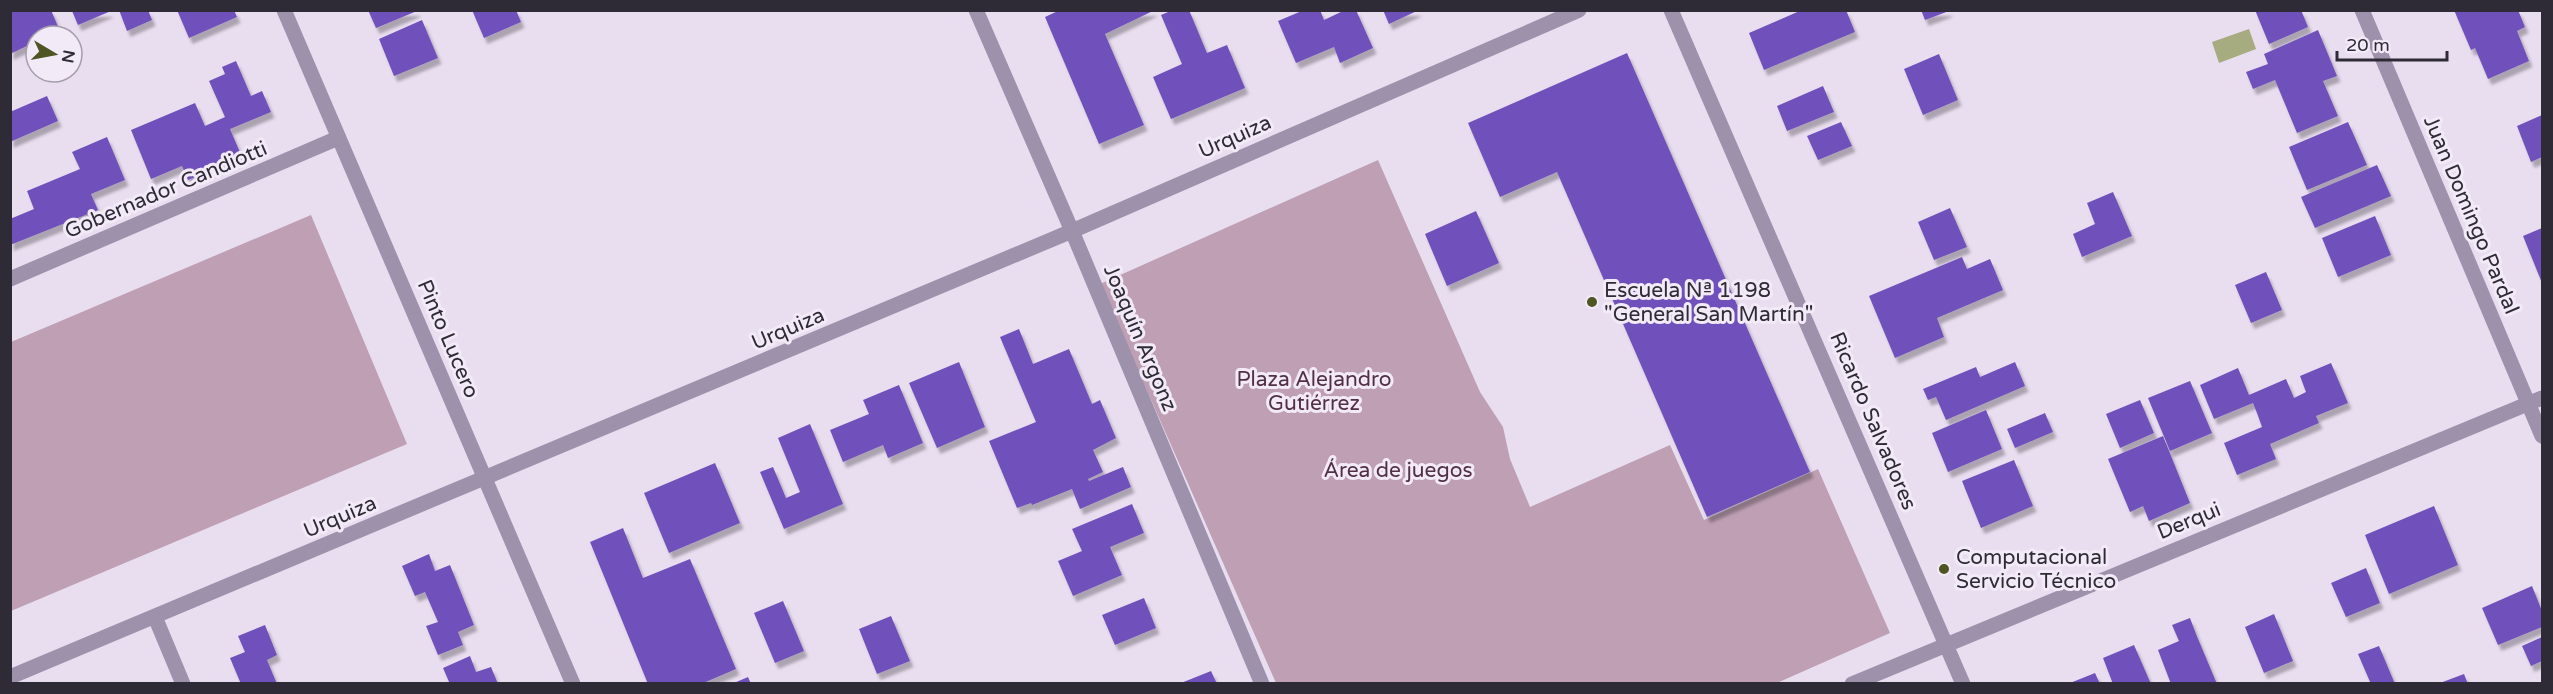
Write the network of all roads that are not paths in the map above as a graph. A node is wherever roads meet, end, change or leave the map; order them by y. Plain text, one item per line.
1 (284, 10) edge
2 (976, 10) edge
3 (1579, 10) edge
4 (1671, 10) edge
5 (2362, 10) edge
6 (338, 138) junction
7 (1072, 231) junction
8 (10, 279) edge
9 (2536, 401) edge
10 (2542, 436) edge
11 (486, 479) junction
12 (155, 617) junction
13 (1946, 643) junction
14 (10, 677) edge
15 (183, 684) edge
16 (573, 684) edge
17 (1262, 684) edge
18 (1851, 684) edge
19 (1963, 684) edge

1 - 6 street, Pinto Lucero
2 - 7 street, Joaquín Argonz
3 - 7 street, Urquiza
4 - 13 street, Ricardo Salvadores
5 - 9 street, Juan Domingo Pardal
6 - 8 street, Gobernador Candiotti
6 - 11 street, Pinto Lucero
7 - 11 street, Urquiza
7 - 17 street, Joaquín Argonz
9 - 10 street, Juan Domingo Pardal
9 - 13 street, Derqui
11 - 12 street, Urquiza
11 - 16 street, Pinto Lucero
12 - 14 street, Urquiza
12 - 15 street
13 - 18 street, Derqui
13 - 19 street, Ricardo Salvadores

